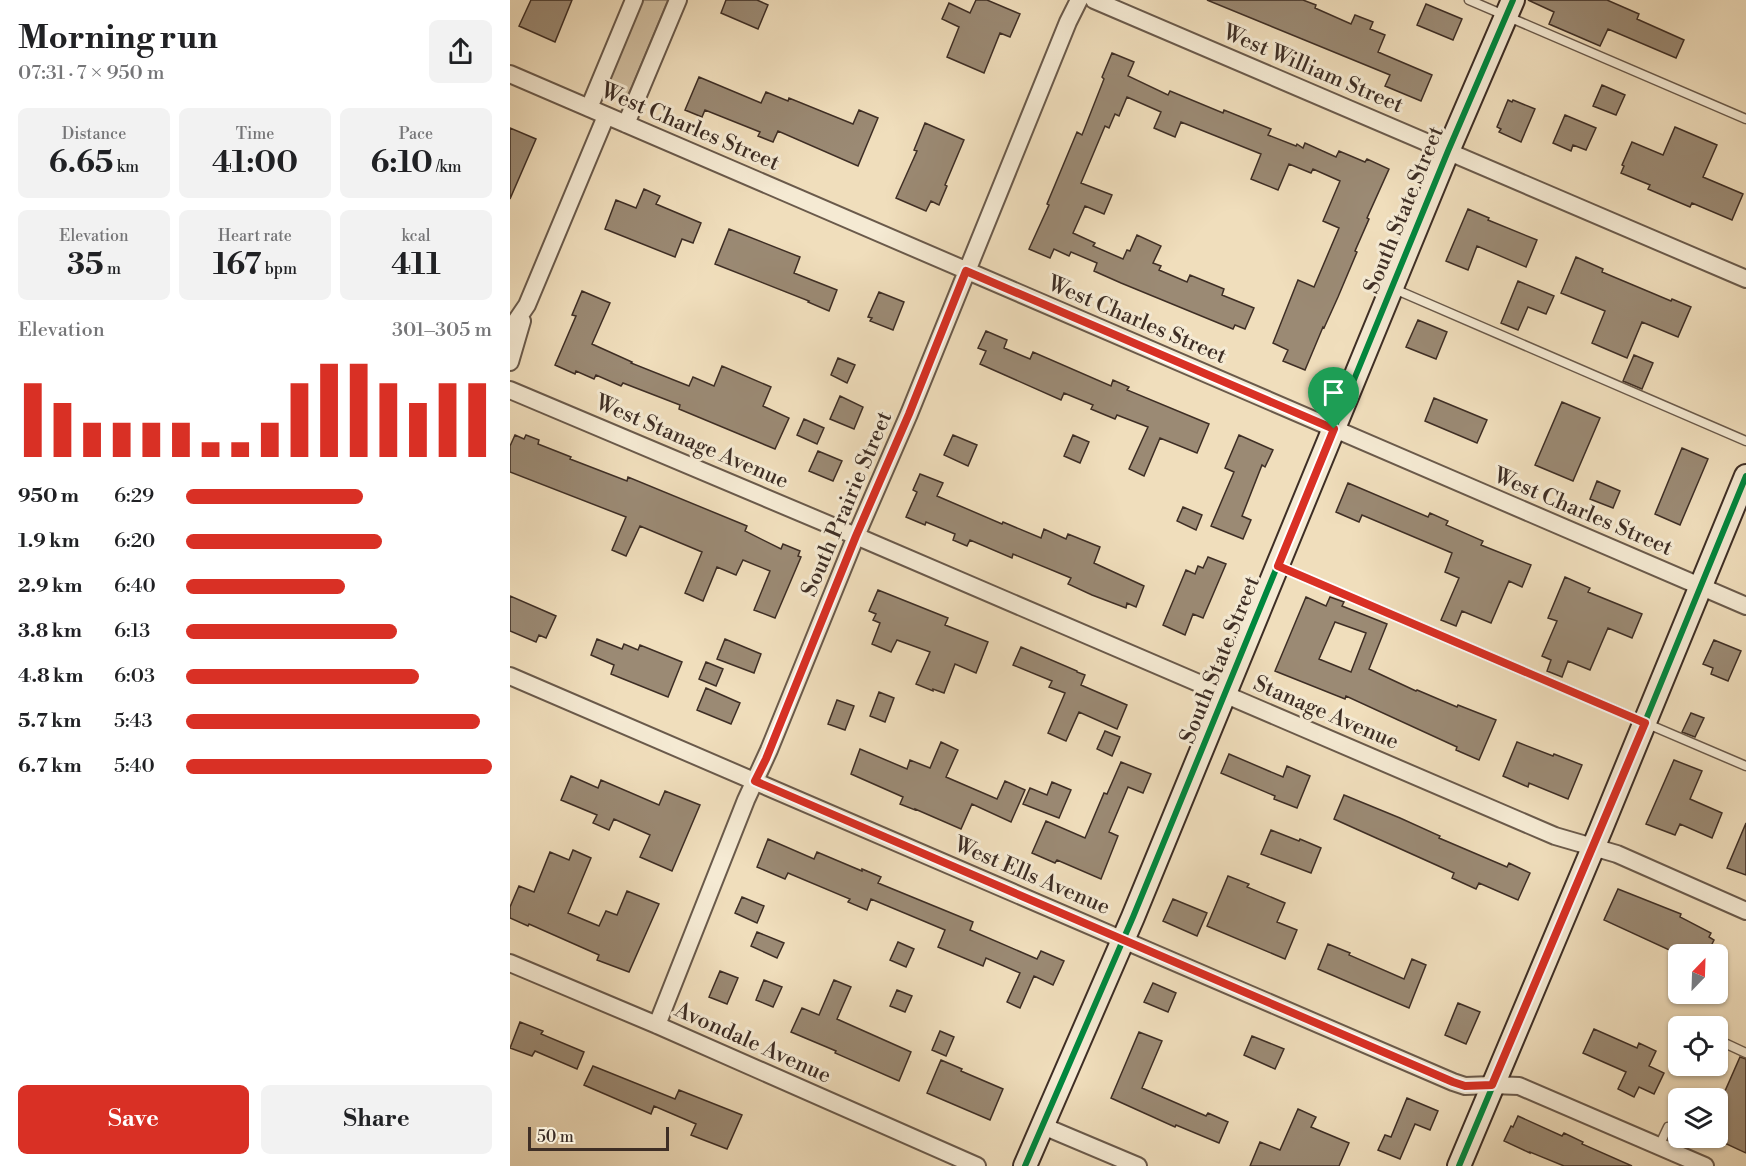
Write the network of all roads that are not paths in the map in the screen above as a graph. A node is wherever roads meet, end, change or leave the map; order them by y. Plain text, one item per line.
1 (634, 0) edge
2 (678, 0) edge
3 (1079, 0) edge
4 (1094, 0) edge
5 (1469, 0) edge
6 (1510, 8) edge
7 (510, 74) edge
8 (589, 108) junction
9 (606, 116) junction
10 (1746, 119) edge
11 (626, 124) junction
12 (1448, 151) junction
13 (966, 271) junction
14 (1746, 279) edge
15 (1392, 288) junction
16 (527, 305) junction
17 (510, 330) edge
18 (510, 362) edge
19 (510, 390) edge
20 (1334, 429) junction
21 (1746, 441) edge
22 (1746, 476) edge
23 (856, 536) junction
24 (1278, 566) junction
25 (1701, 587) junction
26 (1746, 606) edge
27 (510, 676) edge
28 (1225, 694) junction
29 (1645, 723) junction
30 (1746, 766) edge
31 (755, 781) junction
32 (1593, 848) junction
33 (1746, 911) edge
34 (1123, 939) junction
35 (510, 963) edge
36 (657, 1025) junction
37 (1728, 1045) edge
38 (1746, 1053) edge
39 (1492, 1085) junction
40 (1043, 1126) junction
41 (1668, 1127) dead end
42 (1659, 1146) junction
43 (977, 1166) edge
44 (1025, 1166) edge
45 (1138, 1166) edge
46 (1459, 1166) edge
47 (1705, 1166) edge

1 - 8 street
2 - 11 street
3 - 13 street, South Prairie Street
4 - 12 street, West William Street
5 - 6 lane
6 - 10 lane
6 - 12 main road, South State Street
7 - 8 street, West Charles Street
8 - 9 street, West Charles Street
9 - 11 street, West Charles Street
9 - 16 street
11 - 13 street, West Charles Street
12 - 14 street, West William Street
12 - 15 main road, South State Street
13 - 20 street, West Charles Street
13 - 23 street, South Prairie Street
15 - 20 main road, South State Street
15 - 21 lane
16 - 17 street
16 - 18 street
19 - 23 street, West Stanage Avenue
20 - 24 main road, South State Street
20 - 25 street, West Charles Street
22 - 25 main road
23 - 28 street, Stanage Avenue
23 - 31 street, South Prairie Street
24 - 28 main road, South State Street
24 - 29 lane
25 - 26 street, West Charles Street
25 - 29 main road
27 - 31 street, West Ells Avenue
28 - 32 street, Stanage Avenue
28 - 34 main road, South State Street
29 - 30 lane
29 - 32 main road
31 - 34 street, West Ells Avenue
31 - 36 street, South Prairie Street
32 - 33 street, Stanage Avenue
32 - 39 main road
34 - 39 street, West Ells Avenue
34 - 40 main road, South State Street
35 - 36 street, Avondale Avenue
36 - 43 street, Avondale Avenue
37 - 38 lane
39 - 42 street, West Ells Avenue
39 - 46 main road
40 - 44 main road, South State Street
40 - 45 street
41 - 42 lane
42 - 47 street, West Ells Avenue

